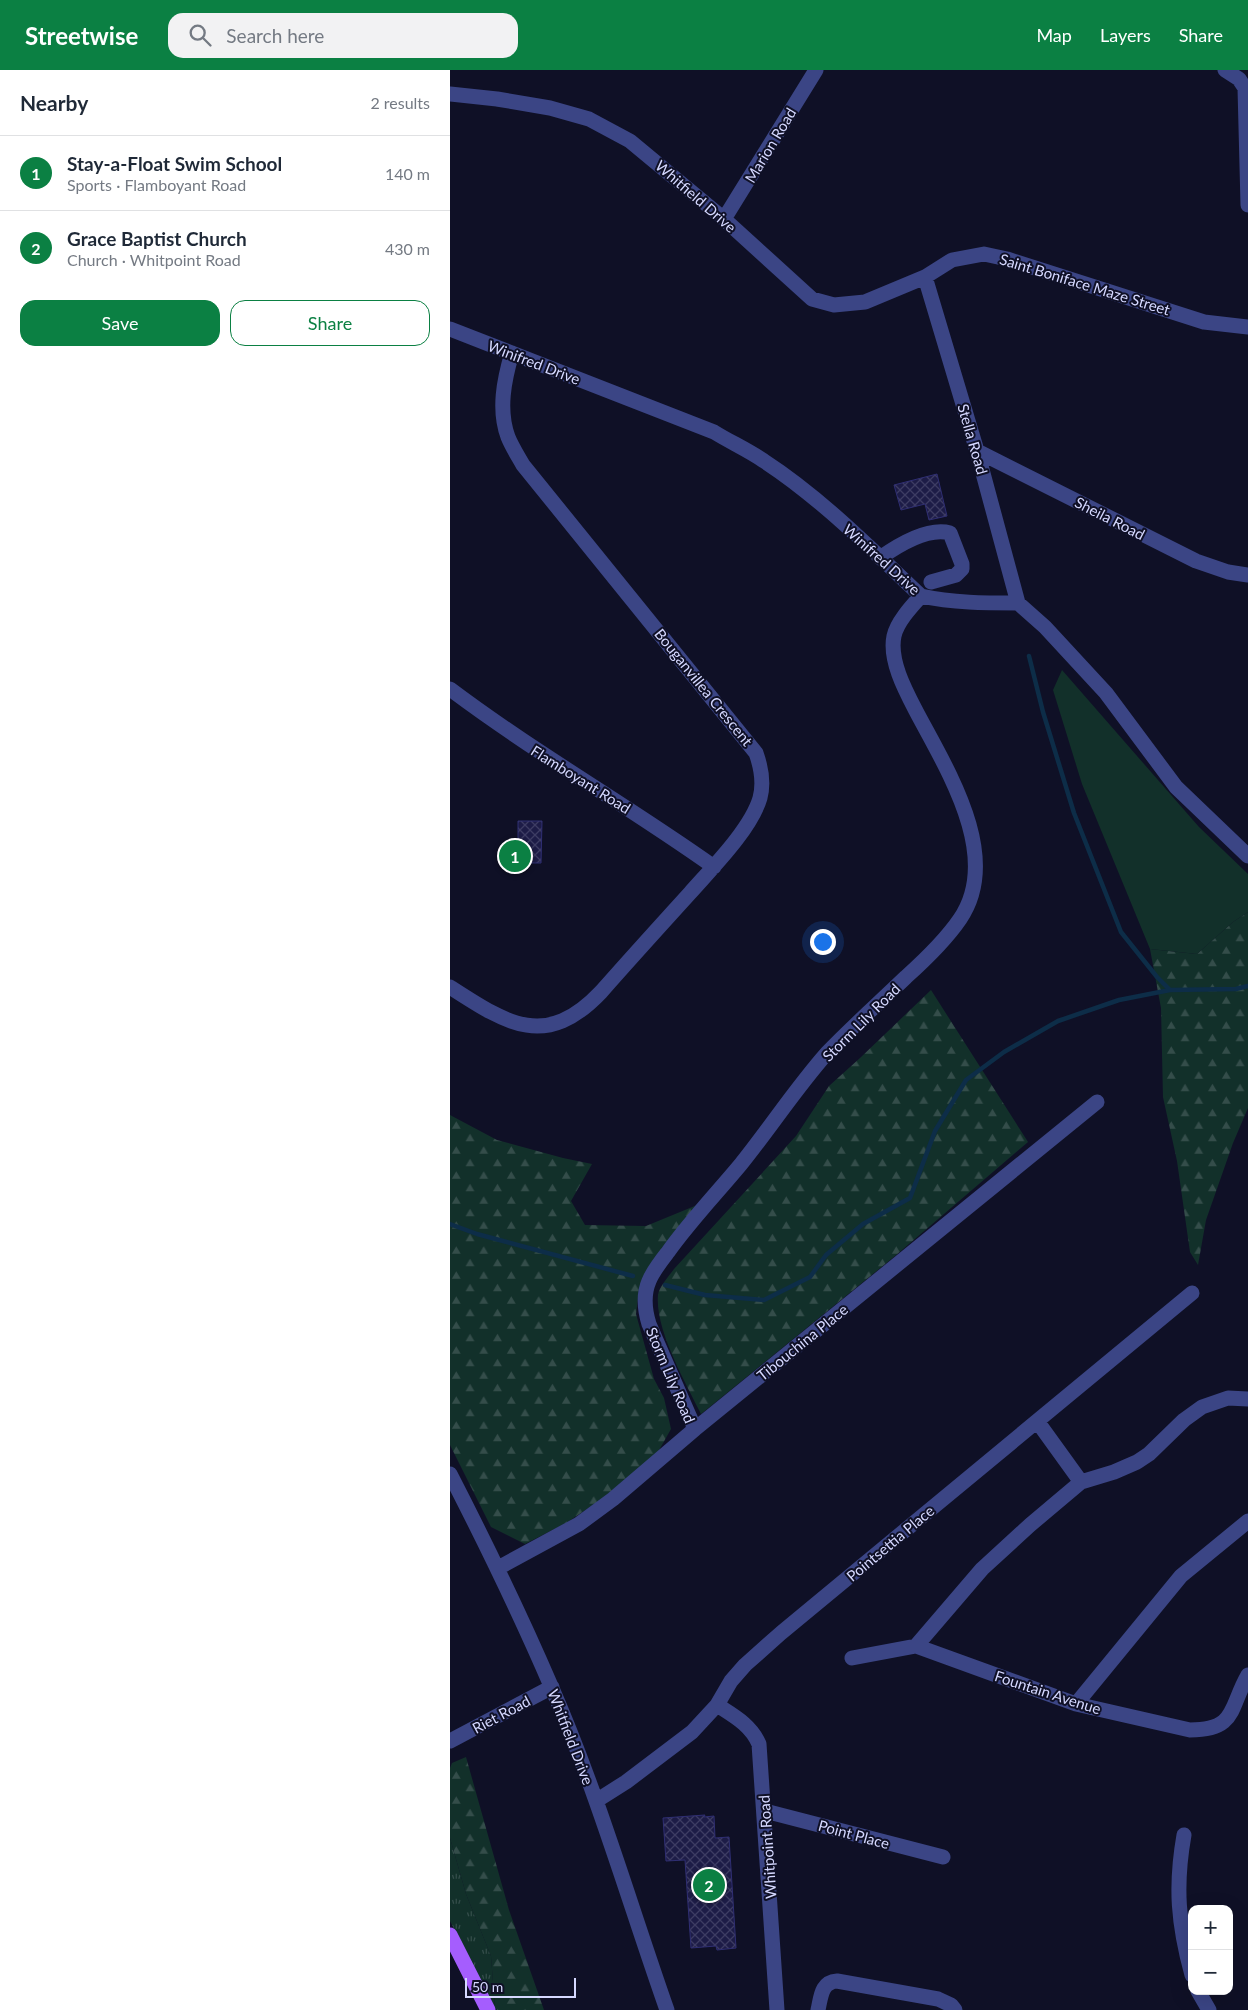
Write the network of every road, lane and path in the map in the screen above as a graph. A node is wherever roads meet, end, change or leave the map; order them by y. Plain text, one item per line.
1 (816, 70) edge
2 (1228, 72) edge
3 (450, 94) edge
4 (1248, 205) edge
5 (724, 219) junction
6 (925, 277) junction
7 (1248, 327) edge
8 (450, 329) edge
9 (512, 353) junction
10 (977, 450) junction
11 (880, 558) junction
12 (1248, 575) edge
13 (931, 582) dead end
14 (921, 596) junction
15 (1018, 603) junction
16 (450, 690) edge
17 (1248, 856) edge
18 (714, 867) junction
19 (450, 988) edge
20 (1097, 1102) dead end
21 (1192, 1293) dead end
22 (1248, 1399) edge
23 (1037, 1421) junction
24 (695, 1429) junction
25 (450, 1474) edge
26 (1081, 1482) junction
27 (1248, 1521) edge
28 (498, 1568) junction
29 (916, 1646) junction
30 (852, 1658) dead end
31 (1248, 1676) edge
32 (552, 1687) junction
33 (1076, 1704) junction
34 (717, 1705) junction
35 (450, 1741) edge
36 (596, 1801) junction
37 (765, 1811) junction
38 (1184, 1835) dead end
39 (943, 1857) dead end
40 (450, 1935) edge
41 (1188, 1961) edge
42 (1200, 1995) edge
43 (488, 2010) edge
44 (667, 2010) edge
45 (777, 2010) edge
46 (818, 2010) edge
47 (955, 2010) edge
48 (1209, 2010) edge

1 - 5 street, Marion Road
2 - 4 street
3 - 5 street, Whitfield Drive
5 - 6 street, Whitfield Drive
6 - 7 street, Saint Boniface Maze Street
6 - 10 street, Stella Road
8 - 9 street, Winifred Drive
9 - 11 street, Winifred Drive
9 - 18 street, Bouganvillea Crescent
10 - 12 street, Sheila Road
10 - 15 street, Stella Road
11 - 13 street
11 - 14 street, Winifred Drive
14 - 15 street, Winifred Drive
14 - 24 street, Storm Lily Road
15 - 17 street
16 - 18 street, Flamboyant Road
18 - 19 street, Bouganvillea Crescent
20 - 24 street, Tibouchina Place
21 - 23 street, Pointsettia Place
22 - 26 street
23 - 26 street
23 - 34 street, Pointsettia Place
24 - 28 street, Tibouchina Place
25 - 28 street, Whitfield Drive
26 - 29 street
27 - 33 street
28 - 32 street, Whitfield Drive
29 - 30 street
29 - 33 street, Fountain Avenue
31 - 33 street, Fountain Avenue
32 - 35 street, Riet Road
32 - 36 street, Whitfield Drive
34 - 36 street, Pointsettia Place
34 - 37 street, Whitpoint Road
36 - 44 street, Whitfield Drive
37 - 39 street, Point Place
37 - 45 street, Whitpoint Road
38 - 41 street
40 - 43 main road
42 - 48 street
46 - 47 street

